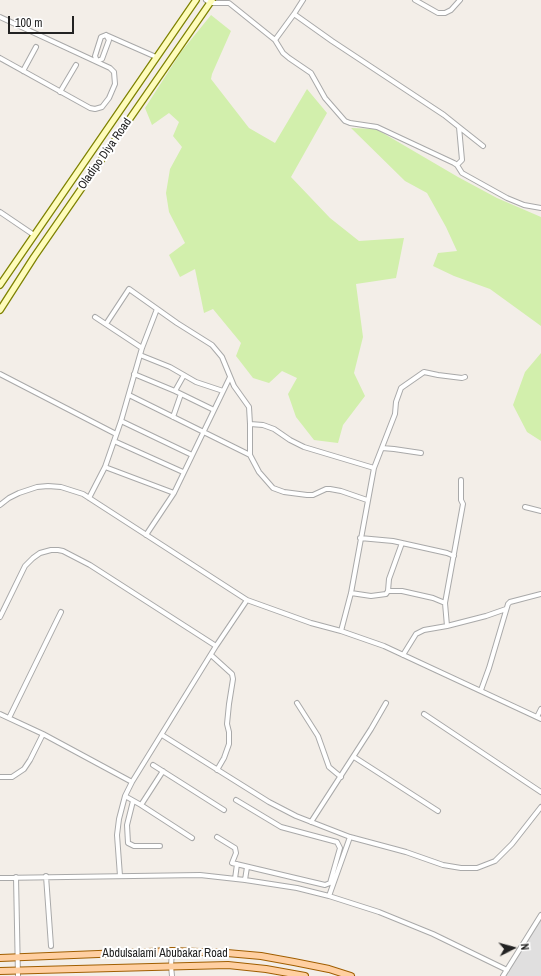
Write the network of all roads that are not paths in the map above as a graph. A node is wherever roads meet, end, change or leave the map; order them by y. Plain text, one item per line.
1 (196, 0) edge
2 (304, 0) edge
3 (415, 0) edge
4 (460, 0) edge
5 (210, 1) edge
6 (294, 14) junction
7 (0, 17) edge
8 (106, 35) junction
9 (274, 40) junction
10 (36, 47) dead end
11 (156, 57) junction
12 (0, 58) edge
13 (97, 61) junction
14 (76, 65) dead end
15 (23, 71) junction
16 (60, 92) junction
17 (459, 127) junction
18 (483, 146) dead end
19 (457, 165) junction
20 (541, 208) edge
21 (0, 212) edge
22 (34, 235) junction
23 (0, 285) edge
24 (157, 309) junction
25 (0, 310) edge
26 (95, 317) dead end
27 (106, 324) junction
28 (142, 348) junction
29 (140, 355) junction
30 (0, 374) edge
31 (134, 374) junction
32 (184, 375) junction
33 (230, 377) junction
34 (466, 377) dead end
35 (175, 391) junction
36 (223, 391) junction
37 (181, 394) junction
38 (129, 396) junction
39 (214, 410) junction
40 (173, 417) junction
41 (121, 421) junction
42 (250, 424) junction
43 (204, 432) junction
44 (116, 434) junction
45 (114, 441) junction
46 (382, 448) junction
47 (421, 453) dead end
48 (192, 455) junction
49 (250, 455) junction
50 (105, 467) junction
51 (374, 468) junction
52 (183, 472) junction
53 (461, 480) dead end
54 (174, 493) junction
55 (89, 498) junction
56 (367, 500) junction
57 (0, 505) edge
58 (525, 507) dead end
59 (541, 511) edge
60 (146, 535) junction
61 (360, 538) junction
62 (402, 543) junction
63 (454, 556) junction
64 (388, 591) junction
65 (350, 593) junction
66 (541, 594) edge
67 (248, 600) junction
68 (445, 602) junction
69 (506, 609) junction
70 (61, 612) dead end
71 (0, 617) edge
72 (446, 626) junction
73 (341, 631) junction
74 (216, 646) junction
75 (211, 655) junction
76 (403, 655) junction
77 (481, 690) junction
78 (297, 703) dead end
79 (386, 704) dead end
80 (541, 709) edge
81 (0, 714) edge
82 (424, 714) dead end
83 (9, 718) junction
84 (539, 718) edge
85 (42, 734) junction
86 (162, 735) junction
87 (354, 756) junction
88 (153, 765) dead end
89 (216, 770) junction
90 (163, 771) junction
91 (0, 777) edge
92 (341, 777) junction
93 (132, 782) junction
94 (541, 792) edge
95 (125, 796) junction
96 (236, 800) dead end
97 (133, 801) junction
98 (140, 805) junction
99 (541, 807) edge
100 (224, 810) dead end
101 (438, 811) dead end
102 (311, 822) junction
103 (217, 837) dead end
104 (350, 837) junction
105 (192, 838) dead end
106 (160, 846) dead end
107 (237, 864) junction
108 (247, 867) junction
109 (46, 876) junction
110 (120, 876) junction
111 (16, 877) junction
112 (0, 878) edge
113 (234, 879) junction
114 (245, 880) junction
115 (329, 896) junction
116 (541, 915) edge
117 (50, 946) dead end
118 (172, 951) junction
119 (0, 958) edge
120 (17, 958) junction
121 (171, 966) junction
122 (507, 970) junction
123 (0, 971) edge
124 (18, 973) edge
125 (172, 976) edge
126 (305, 976) edge
127 (351, 976) edge
128 (504, 976) edge

1 - 11 main road, Oladipo Diya Road
2 - 6 street
3 - 4 street
5 - 9 street
5 - 25 main road, Oladipo Diya Road
6 - 9 street
6 - 17 street
7 - 13 street
8 - 11 street
8 - 13 street
8 - 13 street
9 - 19 street
10 - 15 street
11 - 22 main road, Oladipo Diya Road
12 - 15 street
13 - 16 street
14 - 16 street
15 - 16 street
17 - 18 street
17 - 19 street
19 - 20 street
21 - 22 street
22 - 23 main road, Oladipo Diya Road
24 - 27 street
24 - 28 street
24 - 33 street
26 - 27 street
27 - 28 street
28 - 29 street
29 - 31 street
29 - 32 street
30 - 44 street
31 - 35 street
31 - 38 street
32 - 35 street
32 - 36 street
33 - 36 street
33 - 42 street
34 - 46 street
35 - 37 street
36 - 39 street
37 - 39 street
37 - 40 street
38 - 40 street
38 - 41 street
39 - 43 street
40 - 43 street
41 - 44 street
41 - 48 street
42 - 49 street
42 - 51 street
43 - 48 street
43 - 49 street
44 - 45 street
45 - 50 street
45 - 52 street
46 - 47 street
46 - 51 street
48 - 52 street
49 - 56 street
50 - 54 street
50 - 55 street
51 - 56 street
52 - 54 street
53 - 63 street
54 - 60 street
55 - 57 street
55 - 60 street
56 - 61 street
58 - 59 street
60 - 67 street
61 - 62 street
61 - 65 street
62 - 63 street
62 - 64 street
63 - 68 street
64 - 65 street
64 - 68 street
65 - 73 street
66 - 69 street
67 - 73 street
67 - 74 street
68 - 72 street
69 - 72 street
69 - 77 street
70 - 83 street
71 - 74 street
72 - 76 street
73 - 76 street
74 - 75 street
75 - 86 street
75 - 89 street
76 - 77 street
77 - 84 street
78 - 92 street
79 - 87 street
80 - 84 street
81 - 83 street
82 - 94 street
83 - 85 street
85 - 91 street
85 - 93 street
86 - 89 street
86 - 93 street
87 - 92 street
87 - 101 street
88 - 90 street
89 - 102 street
90 - 98 street
90 - 100 street
92 - 102 street
93 - 95 street
95 - 97 street
95 - 110 street
96 - 108 street
97 - 98 street
97 - 106 street
98 - 105 street
99 - 104 street
102 - 104 street
103 - 107 street
104 - 115 street
107 - 108 street
107 - 113 street
108 - 114 street
109 - 110 street
109 - 111 street
109 - 117 street
110 - 113 street
111 - 112 street
111 - 120 street
113 - 114 street
114 - 115 street
115 - 122 street
116 - 122 street
118 - 120 main road, Abdulsalami Abubakar Road
118 - 121 street
118 - 127 main road, Abdulsalami Abubakar Road
119 - 120 main road, Abdulsalami Abubakar Road
120 - 124 street
121 - 124 main road, Abdulsalami Abubakar Road
121 - 125 street
121 - 126 main road, Abdulsalami Abubakar Road
122 - 128 street
123 - 124 main road, Abdulsalami Abubakar Road

